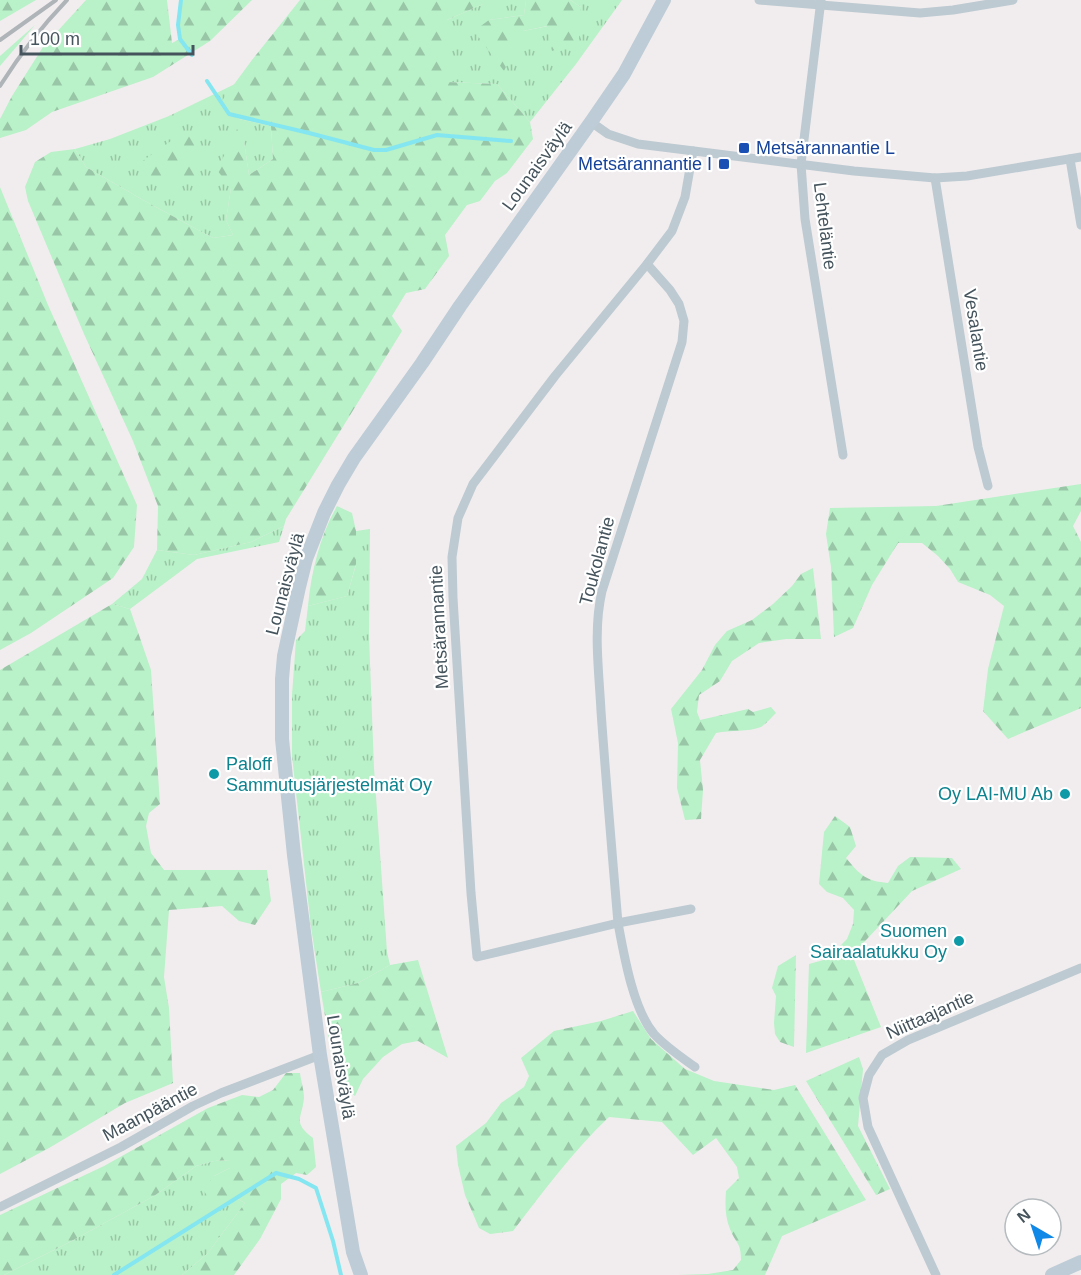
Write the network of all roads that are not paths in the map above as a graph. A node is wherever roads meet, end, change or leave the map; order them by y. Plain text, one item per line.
1 (664, 0) edge
2 (759, 0) edge
3 (1013, 0) edge
4 (821, 2) edge
5 (591, 122) junction
6 (693, 151) junction
7 (1081, 157) edge
8 (1070, 159) junction
9 (801, 164) junction
10 (935, 178) junction
11 (1081, 225) edge
12 (647, 264) junction
13 (843, 455) dead end
14 (988, 486) dead end
15 (691, 909) dead end
16 (618, 923) junction
17 (1081, 968) edge
18 (320, 1055) junction
19 (695, 1067) dead end
20 (0, 1207) edge
21 (1081, 1262) edge
22 (361, 1275) edge
23 (936, 1275) edge
24 (1052, 1275) edge

1 - 5 street, Lounaisväylä
2 - 4 street
3 - 4 street
4 - 9 street, Lehteläntie
5 - 6 street
5 - 18 street, Lounaisväylä
6 - 9 street
6 - 12 street, Metsärannantie
7 - 8 street
8 - 10 street
8 - 11 street
9 - 10 street
9 - 13 street, Lehteläntie
10 - 14 street, Vesalantie
12 - 16 street, Toukolantie
12 - 16 street, Metsärannantie
15 - 16 street, Metsärannantie
16 - 19 street, Toukolantie
17 - 23 street, Niittaajantie
18 - 20 street, Maanpääntie
18 - 22 street, Lounaisväylä
21 - 24 street

